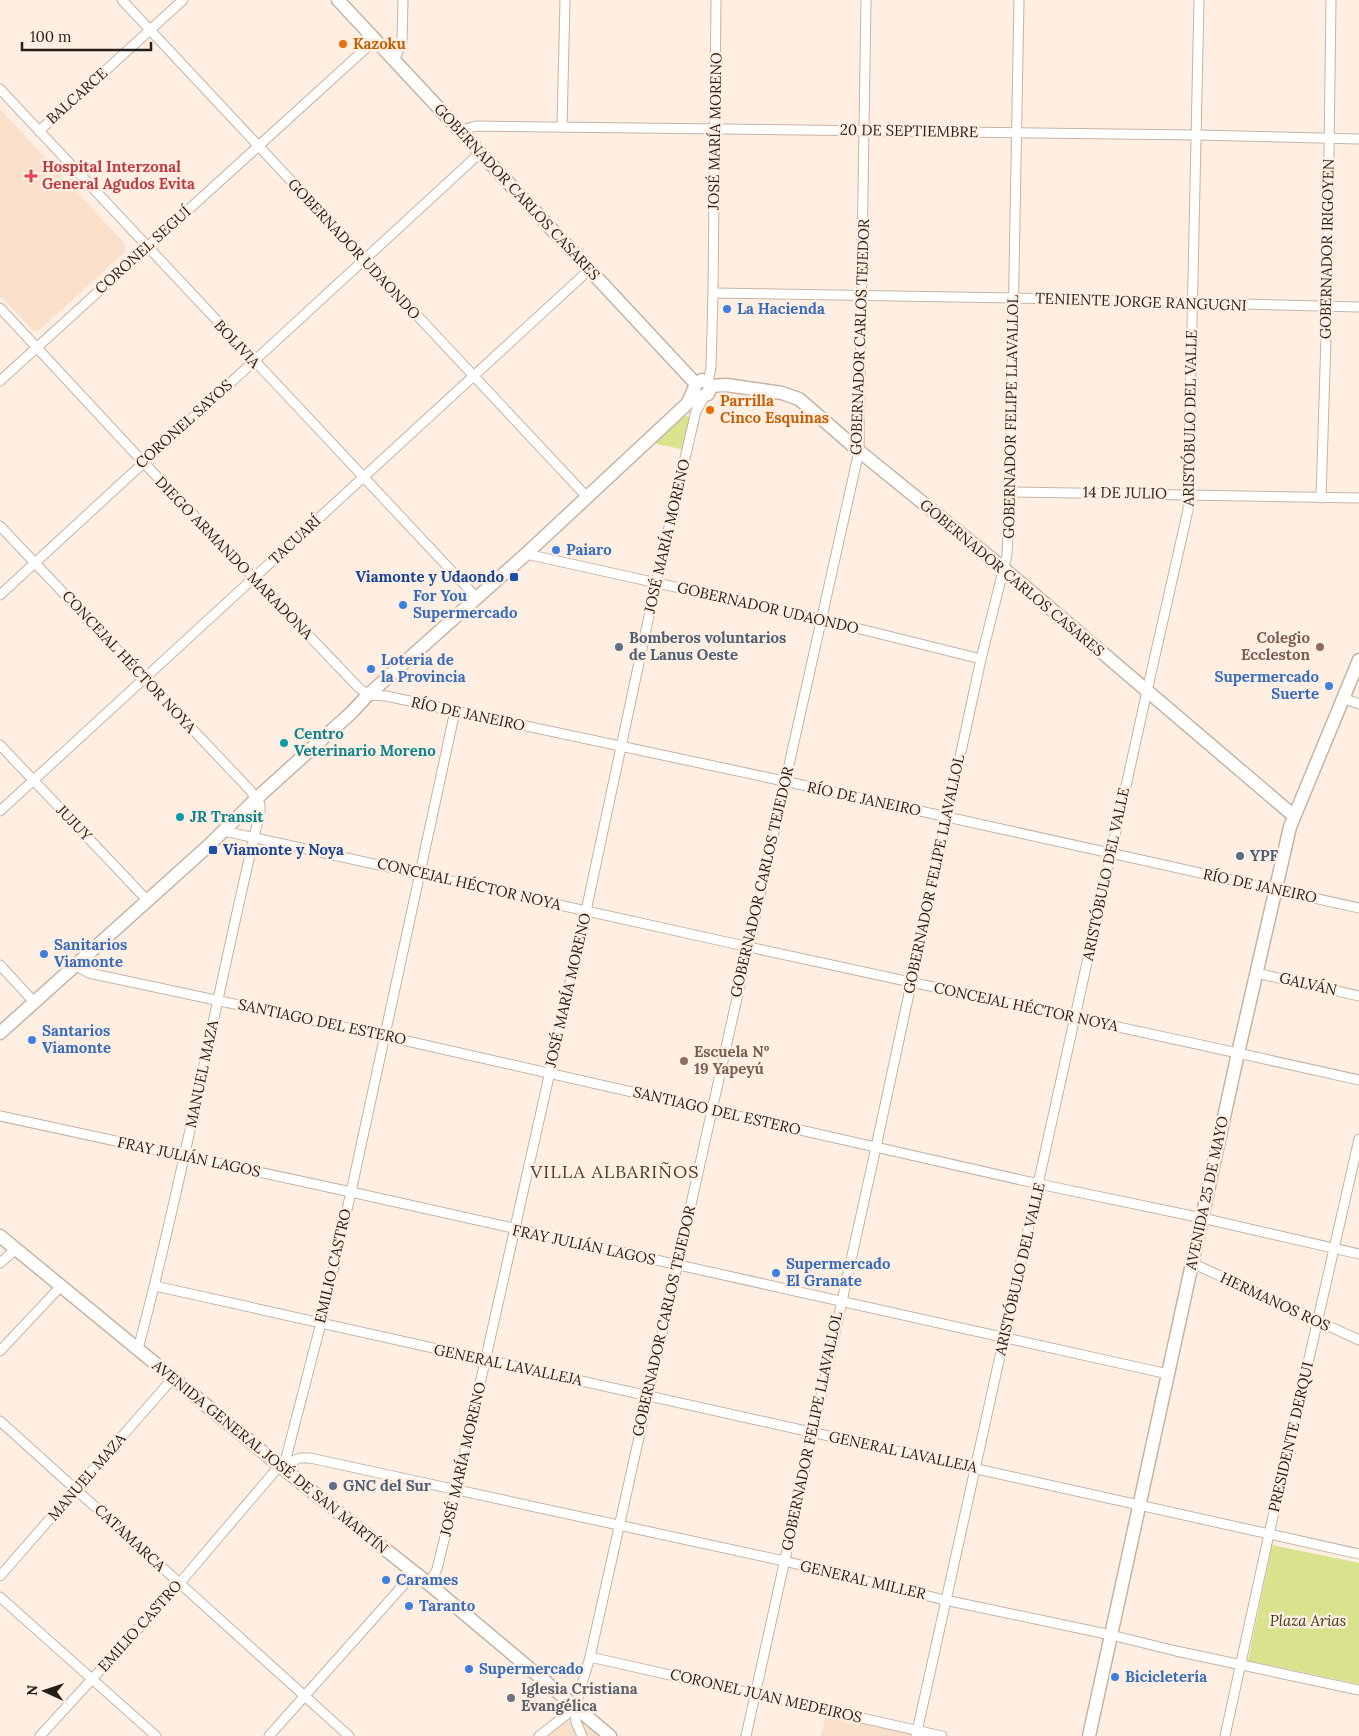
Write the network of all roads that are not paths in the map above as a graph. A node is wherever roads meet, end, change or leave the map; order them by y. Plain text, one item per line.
1 (122, 0) edge
2 (183, 0) edge
3 (338, 0) edge
4 (403, 0) edge
5 (565, 0) edge
6 (716, 0) edge
7 (866, 0) edge
8 (1019, 0) edge
9 (1199, 0) edge
10 (1330, 0) edge
11 (150, 30) junction
12 (375, 40) junction
13 (394, 61) junction
14 (0, 89) edge
15 (562, 127) junction
16 (714, 129) junction
17 (864, 130) junction
18 (39, 131) junction
19 (459, 131) junction
20 (1017, 133) junction
21 (1196, 134) junction
22 (1329, 138) junction
23 (1359, 139) edge
24 (258, 145) junction
25 (480, 153) junction
26 (147, 247) junction
27 (364, 259) junction
28 (589, 270) junction
29 (713, 294) junction
30 (862, 296) junction
31 (1014, 298) junction
32 (1193, 303) junction
33 (1327, 306) junction
34 (1359, 307) edge
35 (0, 308) edge
36 (36, 348) junction
37 (254, 361) junction
38 (474, 377) junction
39 (0, 381) edge
40 (702, 389) junction
41 (859, 451) junction
42 (143, 462) junction
43 (362, 478) junction
44 (1010, 492) junction
45 (1190, 494) junction
46 (587, 497) junction
47 (1321, 498) junction
48 (1359, 498) edge
49 (0, 526) edge
50 (526, 554) junction
51 (35, 563) junction
52 (1003, 568) junction
53 (253, 579) junction
54 (656, 583) junction
55 (0, 595) edge
56 (476, 598) junction
57 (820, 619) junction
58 (981, 659) junction
59 (1359, 660) edge
60 (144, 679) junction
61 (1147, 691) junction
62 (368, 695) junction
63 (1343, 698) junction
64 (1359, 704) edge
65 (455, 711) junction
66 (0, 745) edge
67 (621, 747) junction
68 (33, 780) junction
69 (784, 782) junction
70 (257, 798) junction
71 (0, 811) edge
72 (1294, 816) junction
73 (946, 817) junction
74 (224, 831) junction
75 (254, 837) junction
76 (1111, 854) junction
77 (420, 873) junction
78 (1276, 890) junction
79 (147, 900) junction
80 (1359, 908) edge
81 (586, 911) junction
82 (748, 947) junction
83 (0, 965) edge
84 (76, 966) junction
85 (1256, 973) junction
86 (911, 982) junction
87 (1359, 996) edge
88 (218, 1000) junction
89 (34, 1002) junction
90 (1074, 1018) junction
91 (0, 1033) edge
92 (385, 1036) junction
93 (1238, 1052) junction
94 (549, 1073) junction
95 (1359, 1080) edge
96 (711, 1110) junction
97 (0, 1116) edge
98 (1359, 1140) edge
99 (876, 1147) junction
100 (184, 1156) junction
101 (1039, 1184) junction
102 (351, 1192) junction
103 (1202, 1218) junction
104 (515, 1230) junction
105 (0, 1236) edge
106 (1335, 1248) junction
107 (16, 1249) junction
108 (1359, 1254) edge
109 (0, 1263) edge
110 (1192, 1263) junction
111 (677, 1265) junction
112 (61, 1286) junction
113 (155, 1286) junction
114 (841, 1302) junction
115 (1318, 1321) junction
116 (321, 1323) junction
117 (1004, 1338) junction
118 (1359, 1340) edge
119 (138, 1349) junction
120 (0, 1351) edge
121 (485, 1360) junction
122 (1168, 1374) junction
123 (173, 1378) junction
124 (648, 1395) junction
125 (0, 1421) edge
126 (812, 1432) junction
127 (280, 1466) junction
128 (975, 1468) junction
129 (76, 1489) junction
130 (456, 1491) junction
131 (1140, 1506) junction
132 (618, 1525) junction
133 (1269, 1534) junction
134 (1359, 1554) edge
135 (784, 1561) junction
136 (414, 1573) junction
137 (0, 1576) edge
138 (179, 1584) junction
139 (429, 1584) junction
140 (0, 1597) edge
141 (946, 1600) junction
142 (1111, 1635) junction
143 (590, 1657) junction
144 (1240, 1666) junction
145 (93, 1679) junction
146 (1359, 1690) edge
147 (755, 1694) junction
148 (304, 1695) junction
149 (575, 1708) junction
150 (916, 1733) edge
151 (40, 1736) edge
152 (156, 1736) edge
153 (269, 1736) edge
154 (349, 1736) edge
155 (539, 1736) edge
156 (582, 1736) edge
157 (610, 1736) edge
158 (746, 1736) edge
159 (942, 1736) edge
160 (1089, 1736) edge
161 (1225, 1736) edge

1 - 11 street, GOBERNADOR UDAONDO
2 - 11 street, BALCARCE
3 - 12 street, GOBERNADOR CARLOS CASARES
4 - 13 street
5 - 15 street
6 - 16 street, JOSÉ MARÍA MORENO
7 - 17 street, GOBERNADOR CARLOS TEJEDOR
8 - 20 street, GOBERNADOR FELIPE LLAVALLOL
9 - 21 street, ARISTÓBULO DEL VALLE
10 - 22 street, GOBERNADOR IRIGOYEN
11 - 18 street, BALCARCE
11 - 24 street, GOBERNADOR UDAONDO
12 - 13 street, GOBERNADOR CARLOS CASARES
12 - 24 street, CORONEL SEGUÍ
13 - 19 street, GOBERNADOR CARLOS CASARES
14 - 18 street, BOLIVIA
15 - 16 street, 20 DE SEPTIEMBRE
15 - 19 street, 20 DE SEPTIEMBRE
16 - 17 street, 20 DE SEPTIEMBRE
16 - 29 street, JOSÉ MARÍA MORENO
17 - 20 street, 20 DE SEPTIEMBRE
17 - 30 street, GOBERNADOR CARLOS TEJEDOR
18 - 26 street, BOLIVIA
19 - 25 street, GOBERNADOR CARLOS CASARES
20 - 21 street, 20 DE SEPTIEMBRE
20 - 31 street, GOBERNADOR FELIPE LLAVALLOL
21 - 22 street, 20 DE SEPTIEMBRE
21 - 32 street, ARISTÓBULO DEL VALLE
22 - 23 street, 20 DE SEPTIEMBRE
22 - 33 street, GOBERNADOR IRIGOYEN
24 - 26 street, CORONEL SEGUÍ
24 - 27 street, GOBERNADOR UDAONDO
25 - 27 street, CORONEL SAYOS
25 - 28 street, GOBERNADOR CARLOS CASARES
26 - 36 street, CORONEL SEGUÍ
26 - 37 street, BOLIVIA
27 - 37 street, CORONEL SAYOS
27 - 38 street, GOBERNADOR UDAONDO
28 - 38 street, TACUARÍ
28 - 40 street, GOBERNADOR CARLOS CASARES
29 - 30 street, TENIENTE JORGE RANGUGNI
29 - 40 street, JOSÉ MARÍA MORENO
30 - 31 street, TENIENTE JORGE RANGUGNI
30 - 41 street, GOBERNADOR CARLOS TEJEDOR
31 - 32 street, TENIENTE JORGE RANGUGNI
31 - 44 street, GOBERNADOR FELIPE LLAVALLOL
32 - 33 street, TENIENTE JORGE RANGUGNI
32 - 45 street, ARISTÓBULO DEL VALLE
33 - 34 street, TENIENTE JORGE RANGUGNI
33 - 47 street, GOBERNADOR IRIGOYEN
35 - 36 street, DIEGO ARMANDO MARADONA
36 - 39 street, CORONEL SEGUÍ
36 - 42 street, DIEGO ARMANDO MARADONA
37 - 42 street, CORONEL SAYOS
37 - 43 street, BOLIVIA
38 - 43 street, TACUARÍ
38 - 46 street, GOBERNADOR UDAONDO
40 - 41 street, GOBERNADOR CARLOS CASARES
40 - 46 street
40 - 54 street, JOSÉ MARÍA MORENO
41 - 52 street, GOBERNADOR CARLOS CASARES
41 - 57 street, GOBERNADOR CARLOS TEJEDOR
42 - 51 street, CORONEL SAYOS
42 - 53 street, DIEGO ARMANDO MARADONA
43 - 53 street, TACUARÍ
43 - 56 street, BOLIVIA
44 - 45 street, 14 DE JULIO
44 - 52 street, GOBERNADOR FELIPE LLAVALLOL
45 - 47 street, 14 DE JULIO
45 - 61 street, ARISTÓBULO DEL VALLE
46 - 50 street
47 - 48 street, 14 DE JULIO
49 - 51 street, CONCEJAL HÉCTOR NOYA
50 - 54 street, GOBERNADOR UDAONDO
50 - 56 street
51 - 55 street, CORONEL SAYOS
51 - 60 street, CONCEJAL HÉCTOR NOYA
52 - 58 street, GOBERNADOR FELIPE LLAVALLOL
52 - 61 street, GOBERNADOR CARLOS CASARES
53 - 60 street, TACUARÍ
53 - 62 street, DIEGO ARMANDO MARADONA
54 - 57 street, GOBERNADOR UDAONDO
54 - 67 street, JOSÉ MARÍA MORENO
56 - 62 street
57 - 58 street, GOBERNADOR UDAONDO
57 - 69 street, GOBERNADOR CARLOS TEJEDOR
58 - 73 street, GOBERNADOR FELIPE LLAVALLOL
59 - 63 street, AVENIDA 25 DE MAYO
60 - 68 street, TACUARÍ
60 - 70 street, CONCEJAL HÉCTOR NOYA
61 - 72 street, GOBERNADOR CARLOS CASARES
61 - 76 street, ARISTÓBULO DEL VALLE
62 - 65 street, RÍO DE JANEIRO
62 - 70 street
63 - 64 street
63 - 72 street, AVENIDA 25 DE MAYO
65 - 67 street, RÍO DE JANEIRO
65 - 77 street, EMILIO CASTRO
66 - 68 street, JUJUY
67 - 69 street, RÍO DE JANEIRO
67 - 81 street, JOSÉ MARÍA MORENO
68 - 71 street, TACUARÍ
68 - 79 street, JUJUY
69 - 73 street, RÍO DE JANEIRO
69 - 82 street, GOBERNADOR CARLOS TEJEDOR
70 - 74 street
70 - 75 street, MANUEL MAZA
72 - 78 street, AVENIDA 25 DE MAYO
73 - 76 street, RÍO DE JANEIRO
73 - 86 street, GOBERNADOR FELIPE LLAVALLOL
74 - 75 street, CONCEJAL HÉCTOR NOYA
74 - 79 street
75 - 77 street, CONCEJAL HÉCTOR NOYA
75 - 88 street, MANUEL MAZA
76 - 78 street, RÍO DE JANEIRO
76 - 90 street, ARISTÓBULO DEL VALLE
77 - 81 street, CONCEJAL HÉCTOR NOYA
77 - 92 street, EMILIO CASTRO
78 - 80 street, RÍO DE JANEIRO
78 - 85 street, AVENIDA 25 DE MAYO
79 - 84 street
81 - 82 street, CONCEJAL HÉCTOR NOYA
81 - 94 street, JOSÉ MARÍA MORENO
82 - 86 street, CONCEJAL HÉCTOR NOYA
82 - 96 street, GOBERNADOR CARLOS TEJEDOR
83 - 89 street
84 - 88 street, SANTIAGO DEL ESTERO
84 - 89 street
85 - 87 street, GALVÁN
85 - 93 street, AVENIDA 25 DE MAYO
86 - 90 street, CONCEJAL HÉCTOR NOYA
86 - 99 street, GOBERNADOR FELIPE LLAVALLOL
88 - 92 street, SANTIAGO DEL ESTERO
88 - 100 street, MANUEL MAZA
89 - 91 street
90 - 93 street, CONCEJAL HÉCTOR NOYA
90 - 101 street, ARISTÓBULO DEL VALLE
92 - 94 street, SANTIAGO DEL ESTERO
92 - 102 street, EMILIO CASTRO
93 - 95 street, CONCEJAL HÉCTOR NOYA
93 - 103 street, AVENIDA 25 DE MAYO
94 - 96 street, SANTIAGO DEL ESTERO
94 - 104 street, JOSÉ MARÍA MORENO
96 - 99 street, SANTIAGO DEL ESTERO
96 - 111 street, GOBERNADOR CARLOS TEJEDOR
97 - 100 street, FRAY JULIÁN LAGOS
98 - 106 street, PRESIDENTE DERQUI
99 - 101 street, SANTIAGO DEL ESTERO
99 - 114 street, GOBERNADOR FELIPE LLAVALLOL
100 - 102 street, FRAY JULIÁN LAGOS
100 - 113 street, MANUEL MAZA
101 - 103 street, SANTIAGO DEL ESTERO
101 - 117 street, ARISTÓBULO DEL VALLE
102 - 104 street, FRAY JULIÁN LAGOS
102 - 116 street, EMILIO CASTRO
103 - 106 street, SANTIAGO DEL ESTERO
103 - 110 street, AVENIDA 25 DE MAYO
104 - 111 street, FRAY JULIÁN LAGOS
104 - 121 street, JOSÉ MARÍA MORENO
105 - 107 street, AVENIDA GENERAL JOSÉ DE SAN MARTÍN
106 - 108 street, SANTIAGO DEL ESTERO
106 - 115 street, PRESIDENTE DERQUI
107 - 109 street
107 - 112 street, AVENIDA GENERAL JOSÉ DE SAN MARTÍN
110 - 115 street, HERMANOS ROS
110 - 122 street, AVENIDA 25 DE MAYO
111 - 114 street, FRAY JULIÁN LAGOS
111 - 124 street, GOBERNADOR CARLOS TEJEDOR
112 - 119 street, AVENIDA GENERAL JOSÉ DE SAN MARTÍN
112 - 120 street
113 - 116 street, GENERAL LAVALLEJA
113 - 119 street, MANUEL MAZA
114 - 117 street, FRAY JULIÁN LAGOS
114 - 126 street, GOBERNADOR FELIPE LLAVALLOL
115 - 118 street, HERMANOS ROS
115 - 133 street, PRESIDENTE DERQUI
116 - 121 street, GENERAL LAVALLEJA
116 - 127 street, EMILIO CASTRO
117 - 122 street, FRAY JULIÁN LAGOS
117 - 128 street, ARISTÓBULO DEL VALLE
119 - 123 street, AVENIDA GENERAL JOSÉ DE SAN MARTÍN
121 - 124 street, GENERAL LAVALLEJA
121 - 130 street, JOSÉ MARÍA MORENO
122 - 131 street, AVENIDA 25 DE MAYO
123 - 127 street, AVENIDA GENERAL JOSÉ DE SAN MARTÍN
123 - 129 street, MANUEL MAZA
124 - 126 street, GENERAL LAVALLEJA
124 - 132 street, GOBERNADOR CARLOS TEJEDOR
125 - 129 street, CATAMARCA
126 - 128 street, GENERAL LAVALLEJA
126 - 135 street, GOBERNADOR FELIPE LLAVALLOL
127 - 130 street, GENERAL MILLER
127 - 136 street, AVENIDA GENERAL JOSÉ DE SAN MARTÍN
127 - 138 street, EMILIO CASTRO
128 - 131 street, GENERAL LAVALLEJA
128 - 141 street, ARISTÓBULO DEL VALLE
129 - 137 street, MANUEL MAZA
129 - 138 street, CATAMARCA
130 - 132 street, GENERAL MILLER
130 - 139 street, JOSÉ MARÍA MORENO
131 - 133 street, GENERAL LAVALLEJA
131 - 142 street, AVENIDA 25 DE MAYO
132 - 135 street, GENERAL MILLER
132 - 143 street, GOBERNADOR CARLOS TEJEDOR
133 - 134 street, GENERAL LAVALLEJA
133 - 144 street, PRESIDENTE DERQUI
135 - 141 street, GENERAL MILLER
135 - 147 street, GOBERNADOR FELIPE LLAVALLOL
136 - 139 street, AVENIDA GENERAL JOSÉ DE SAN MARTÍN
136 - 148 street
138 - 145 street, EMILIO CASTRO
138 - 148 street, CATAMARCA
139 - 149 street, AVENIDA GENERAL JOSÉ DE SAN MARTÍN
140 - 145 street
141 - 142 street, GENERAL MILLER
141 - 150 street, ARISTÓBULO DEL VALLE
142 - 144 street, GENERAL MILLER
142 - 160 street, AVENIDA 25 DE MAYO
143 - 147 street, CORONEL JUAN MEDEIROS
143 - 149 street, GOBERNADOR CARLOS TEJEDOR
144 - 146 street, GENERAL MILLER
144 - 161 street, PRESIDENTE DERQUI
145 - 151 street, EMILIO CASTRO
145 - 152 street
147 - 150 street, CORONEL JUAN MEDEIROS
147 - 158 street, GOBERNADOR FELIPE LLAVALLOL
148 - 153 street
148 - 154 street, CATAMARCA
149 - 155 street
149 - 156 street
149 - 157 street, AVENIDA GENERAL JOSÉ DE SAN MARTÍN
150 - 159 street, CORONEL JUAN MEDEIROS

